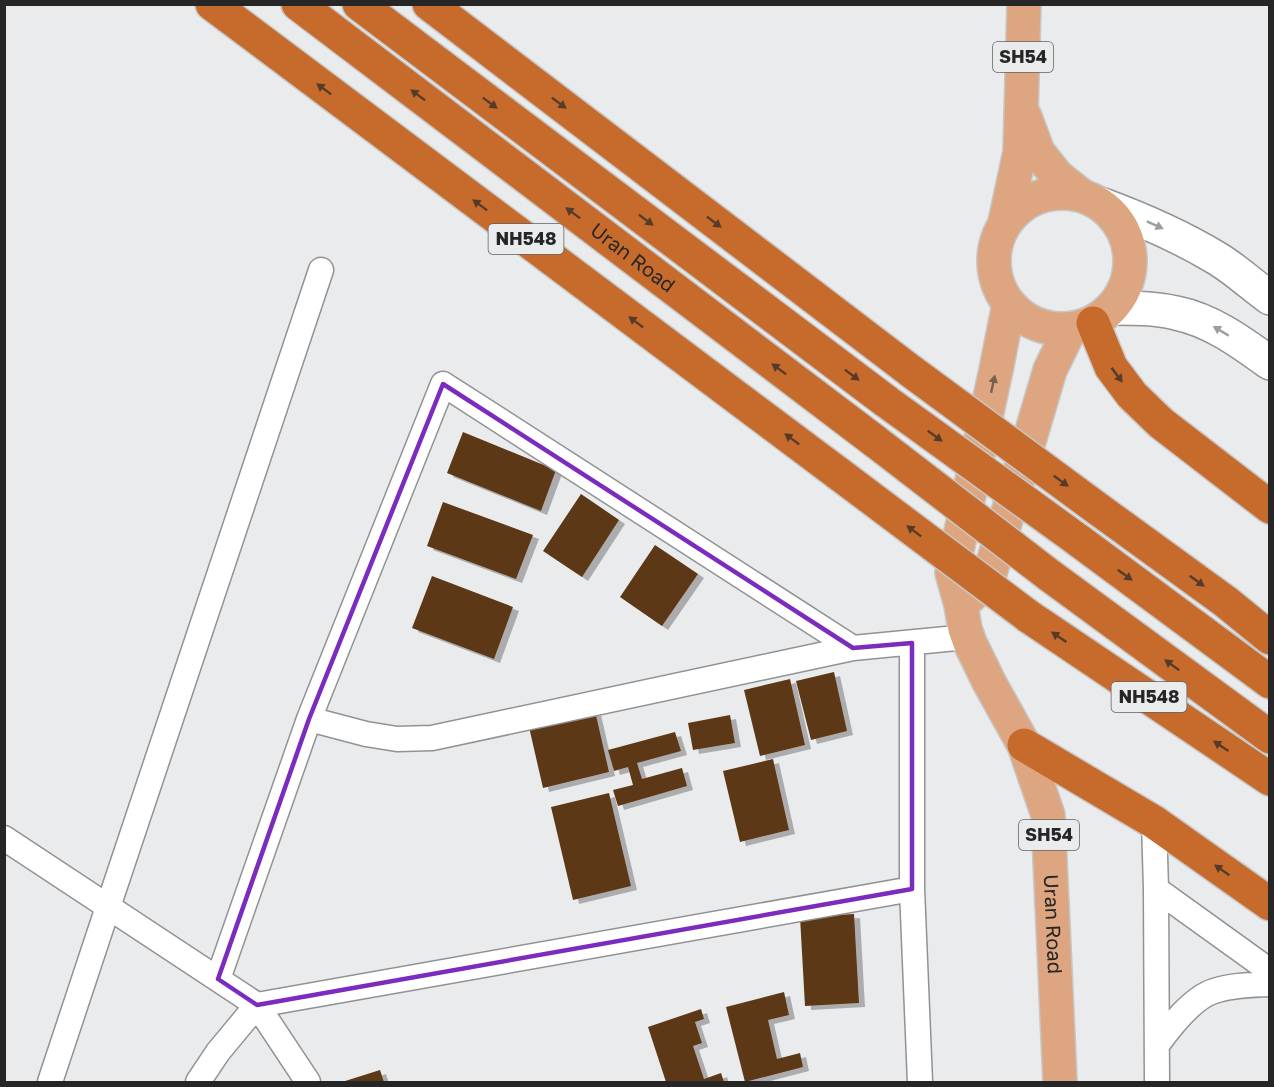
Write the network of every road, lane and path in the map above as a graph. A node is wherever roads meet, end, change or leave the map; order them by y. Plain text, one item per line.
1 (212, 4) edge
2 (298, 4) edge
3 (359, 4) edge
4 (429, 4) edge
5 (1024, 4) edge
6 (1022, 110) junction
7 (1091, 199) junction
8 (1005, 222) junction
9 (321, 270) dead end
10 (1269, 298) edge
11 (1009, 304) junction
12 (1091, 320) junction
13 (1269, 363) edge
14 (1269, 507) edge
15 (961, 605) junction
16 (967, 637) junction
17 (1269, 638) edge
18 (912, 643) junction
19 (853, 648) junction
20 (1269, 682) edge
21 (309, 718) junction
22 (1269, 737) edge
23 (1024, 745) junction
24 (1269, 779) edge
25 (1154, 822) junction
26 (4, 838) edge
27 (912, 889) junction
28 (1156, 889) junction
29 (1269, 904) edge
30 (108, 907) junction
31 (1269, 971) edge
32 (218, 979) junction
33 (1269, 984) edge
34 (258, 1005) junction
35 (1157, 1045) junction
36 (50, 1083) edge
37 (198, 1083) edge
38 (308, 1083) edge
39 (920, 1083) edge
40 (1060, 1083) edge
41 (1157, 1083) edge

24 -> 1 highway, NH548, bridge
22 -> 2 highway, Uran Road / NH548, bridge
3 -> 20 highway, Uran Road, bridge
4 -> 17 highway, bridge
5 - 6 main road, SH54
6 - 7 main road
6 - 8 main road
7 - 8 main road
7 -> 10 street
7 - 12 main road
8 - 11 main road
9 - 30 street
11 - 12 main road
15 -> 11 main road, Uran Road / SH54
13 -> 12 street
12 -> 14 highway
12 - 15 main road
15 - 16 main road, Uran Road / SH54
16 - 18 street
16 - 23 main road, Uran Road / SH54
18 - 19 street
18 - 27 street
19 - 21 street
19 - 21 street
21 - 32 street
23 - 25 highway
23 - 40 main road, Uran Road / SH54
25 - 28 street
29 -> 25 highway
26 - 30 street
27 - 34 street
27 - 39 street
28 - 31 street
28 - 35 street
30 - 32 street
30 - 36 street
32 - 34 street
33 - 35 street
34 - 37 street
34 - 38 street
35 - 41 street

